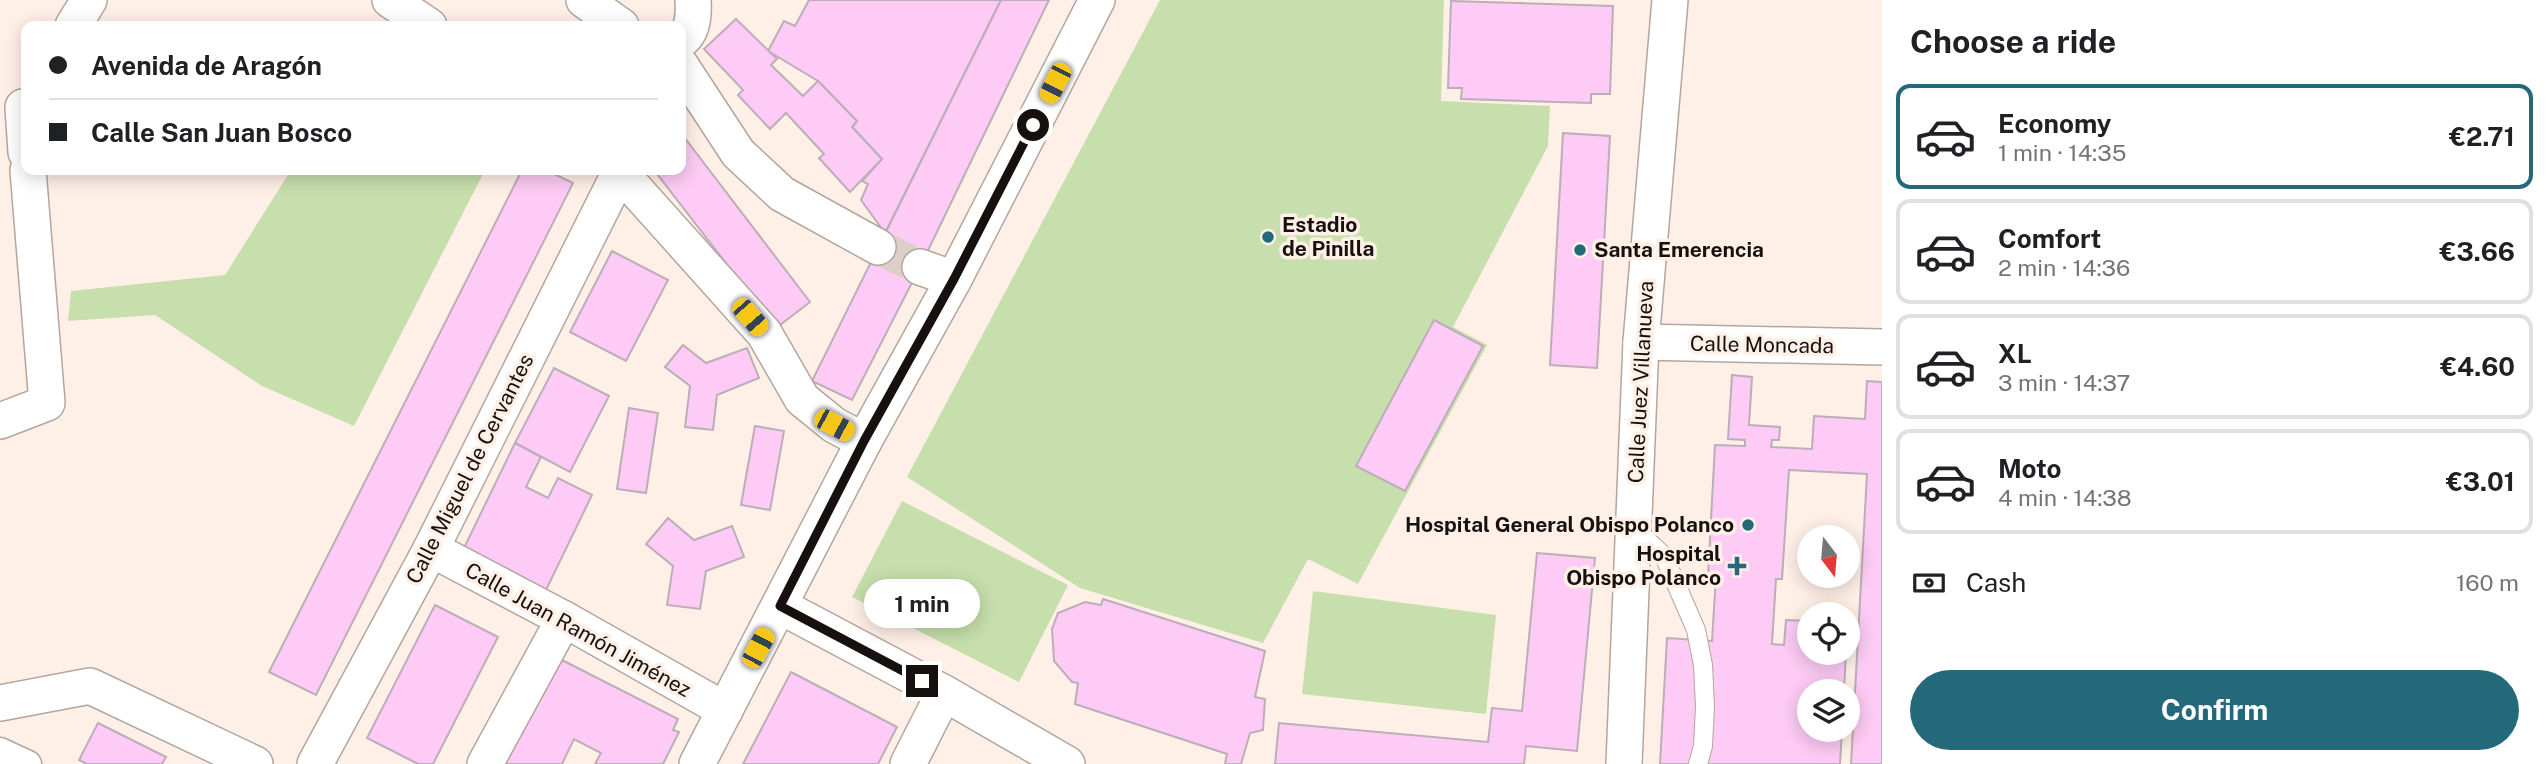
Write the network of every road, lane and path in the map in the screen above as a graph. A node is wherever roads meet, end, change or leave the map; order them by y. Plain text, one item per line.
1 (89, 0) edge
2 (390, 0) edge
3 (584, 0) edge
4 (693, 0) edge
5 (1097, 0) edge
6 (1670, 0) edge
7 (76, 21) edge
8 (422, 21) edge
9 (614, 21) edge
10 (686, 37) edge
11 (686, 74) edge
12 (16, 108) edge
13 (21, 130) edge
14 (28, 175) edge
15 (617, 175) edge
16 (623, 175) edge
17 (878, 247) tunnel mouth
18 (920, 267) tunnel mouth
19 (954, 279) junction
20 (1641, 342) junction
21 (1882, 348) edge
22 (0, 421) edge
23 (864, 441) junction
24 (1634, 528) junction
25 (431, 549) junction
26 (780, 606) junction
27 (564, 620) junction
28 (943, 693) junction
29 (0, 703) edge
30 (725, 710) junction
31 (0, 751) edge
32 (27, 764) edge
33 (255, 764) edge
34 (315, 764) edge
35 (485, 764) edge
36 (697, 764) edge
37 (908, 764) edge
38 (1067, 764) edge
39 (1624, 764) edge
40 (1698, 764) edge

1 - 7 street
2 - 8 street
3 - 9 street
4 - 10 street
5 - 19 street
6 - 20 street, Calle Juez Villanueva
11 - 17 street
12 - 13 street
14 - 22 street
15 - 25 street, Calle Miguel de Cervantes
16 - 23 street
18 - 19 street
19 - 23 street
20 - 21 street, Calle Moncada
20 - 24 street, Calle Juez Villanueva
23 - 26 street
24 - 39 street, Calle Juez Villanueva
24 - 40 lane
25 - 27 street, Calle Juan Ramón Jiménez
25 - 34 street, Calle Miguel de Cervantes
26 - 28 street
26 - 30 street
27 - 30 street, Calle Juan Ramón Jiménez
27 - 35 street
28 - 37 street
28 - 38 street
29 - 33 street
30 - 36 street
31 - 32 street

